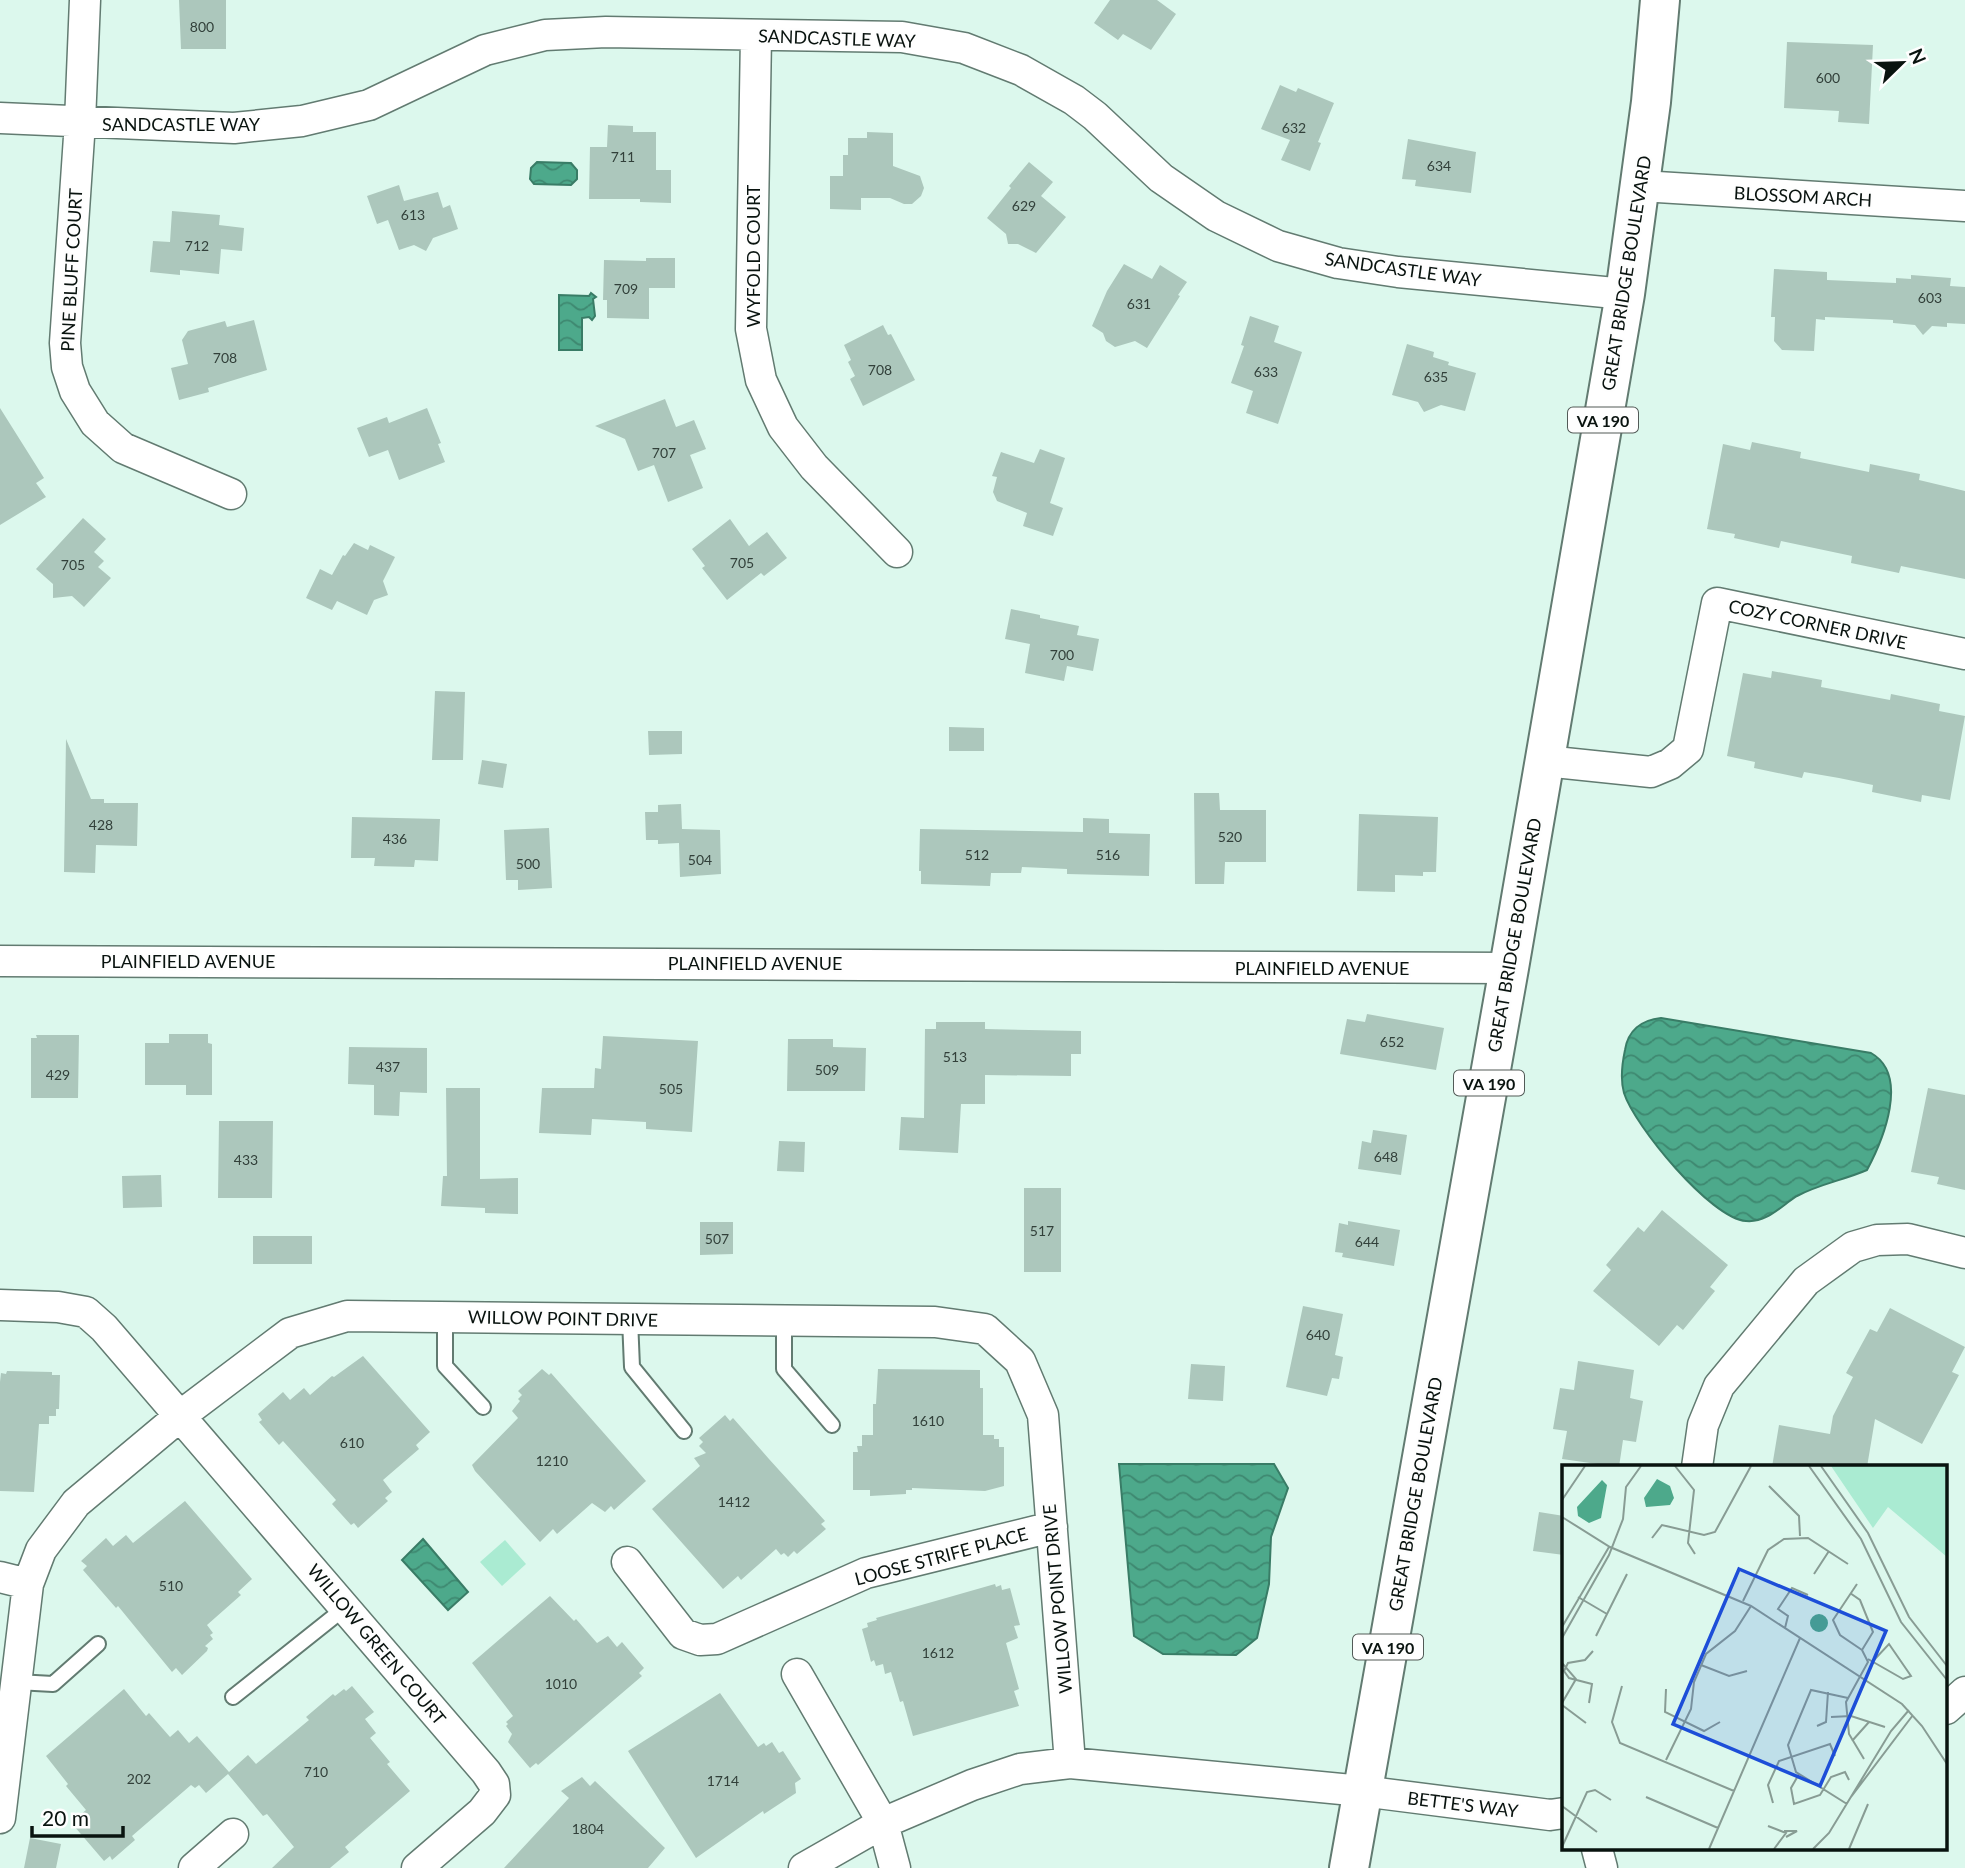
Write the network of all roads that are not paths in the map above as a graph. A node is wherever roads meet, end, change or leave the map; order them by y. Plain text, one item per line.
1 (85, 0) edge
2 (1660, 0) edge
3 (756, 36) junction
4 (0, 118) edge
5 (80, 122) junction
6 (1641, 186) junction
7 (1965, 206) edge
8 (1625, 294) junction
9 (231, 494) dead end
10 (897, 552) dead end
11 (1965, 654) edge
12 (1545, 761) junction
13 (0, 961) edge
14 (1509, 968) junction
15 (1965, 1252) edge
16 (0, 1305) edge
17 (445, 1317) junction
18 (630, 1319) junction
19 (784, 1320) junction
20 (482, 1407) dead end
21 (180, 1416) junction
22 (832, 1425) dead end
23 (684, 1431) dead end
24 (1697, 1465) edge
25 (1052, 1527) junction
26 (627, 1562) dead end
27 (14, 1581) edge
28 (346, 1607) junction
29 (98, 1644) dead end
30 (797, 1674) dead end
31 (17, 1682) junction
32 (1965, 1692) edge
33 (233, 1697) dead end
34 (1948, 1707) edge
35 (1070, 1763) junction
36 (1362, 1791) junction
37 (1562, 1813) edge
38 (0, 1818) edge
39 (883, 1824) junction
40 (233, 1834) dead end
41 (1597, 1850) edge
42 (194, 1868) edge
43 (417, 1868) edge
44 (804, 1868) edge
45 (895, 1868) edge
46 (1349, 1868) edge
47 (1602, 1868) edge

1 - 5 street, PINE BLUFF COURT
2 - 6 main road, GREAT BRIDGE BOULEVARD / VA 190
3 - 5 street, SANDCASTLE WAY
3 - 8 street, SANDCASTLE WAY
3 - 10 street, WYFOLD COURT
4 - 5 street, SANDCASTLE WAY
5 - 9 street, PINE BLUFF COURT
6 - 7 street, BLOSSOM ARCH
6 - 8 main road, GREAT BRIDGE BOULEVARD / VA 190
8 - 12 main road, GREAT BRIDGE BOULEVARD / VA 190
11 - 12 street, COZY CORNER DRIVE
12 - 14 main road, GREAT BRIDGE BOULEVARD / VA 190
13 - 14 street, PLAINFIELD AVENUE
14 - 36 main road, GREAT BRIDGE BOULEVARD / VA 190
15 - 24 street
16 - 21 street, WILLOW GREEN COURT
17 - 18 street, WILLOW POINT DRIVE
17 - 20 lane
17 - 21 street, WILLOW POINT DRIVE
18 - 19 street, WILLOW POINT DRIVE
18 - 23 lane
19 - 22 lane
19 - 25 street, WILLOW POINT DRIVE
21 - 27 street, WILLOW POINT DRIVE
21 - 28 street, WILLOW GREEN COURT
25 - 26 street, LOOSE STRIFE PLACE
25 - 35 street, WILLOW POINT DRIVE
27 - 31 street, WILLOW POINT DRIVE
28 - 33 lane
28 - 43 street, WILLOW GREEN COURT
29 - 31 lane
30 - 39 street
31 - 38 street, WILLOW POINT DRIVE
32 - 34 street
35 - 36 street
35 - 39 street
36 - 37 street, BETTE'S WAY
36 - 46 main road, GREAT BRIDGE BOULEVARD / VA 190
39 - 44 street
39 - 45 street
40 - 42 street
41 - 47 street

